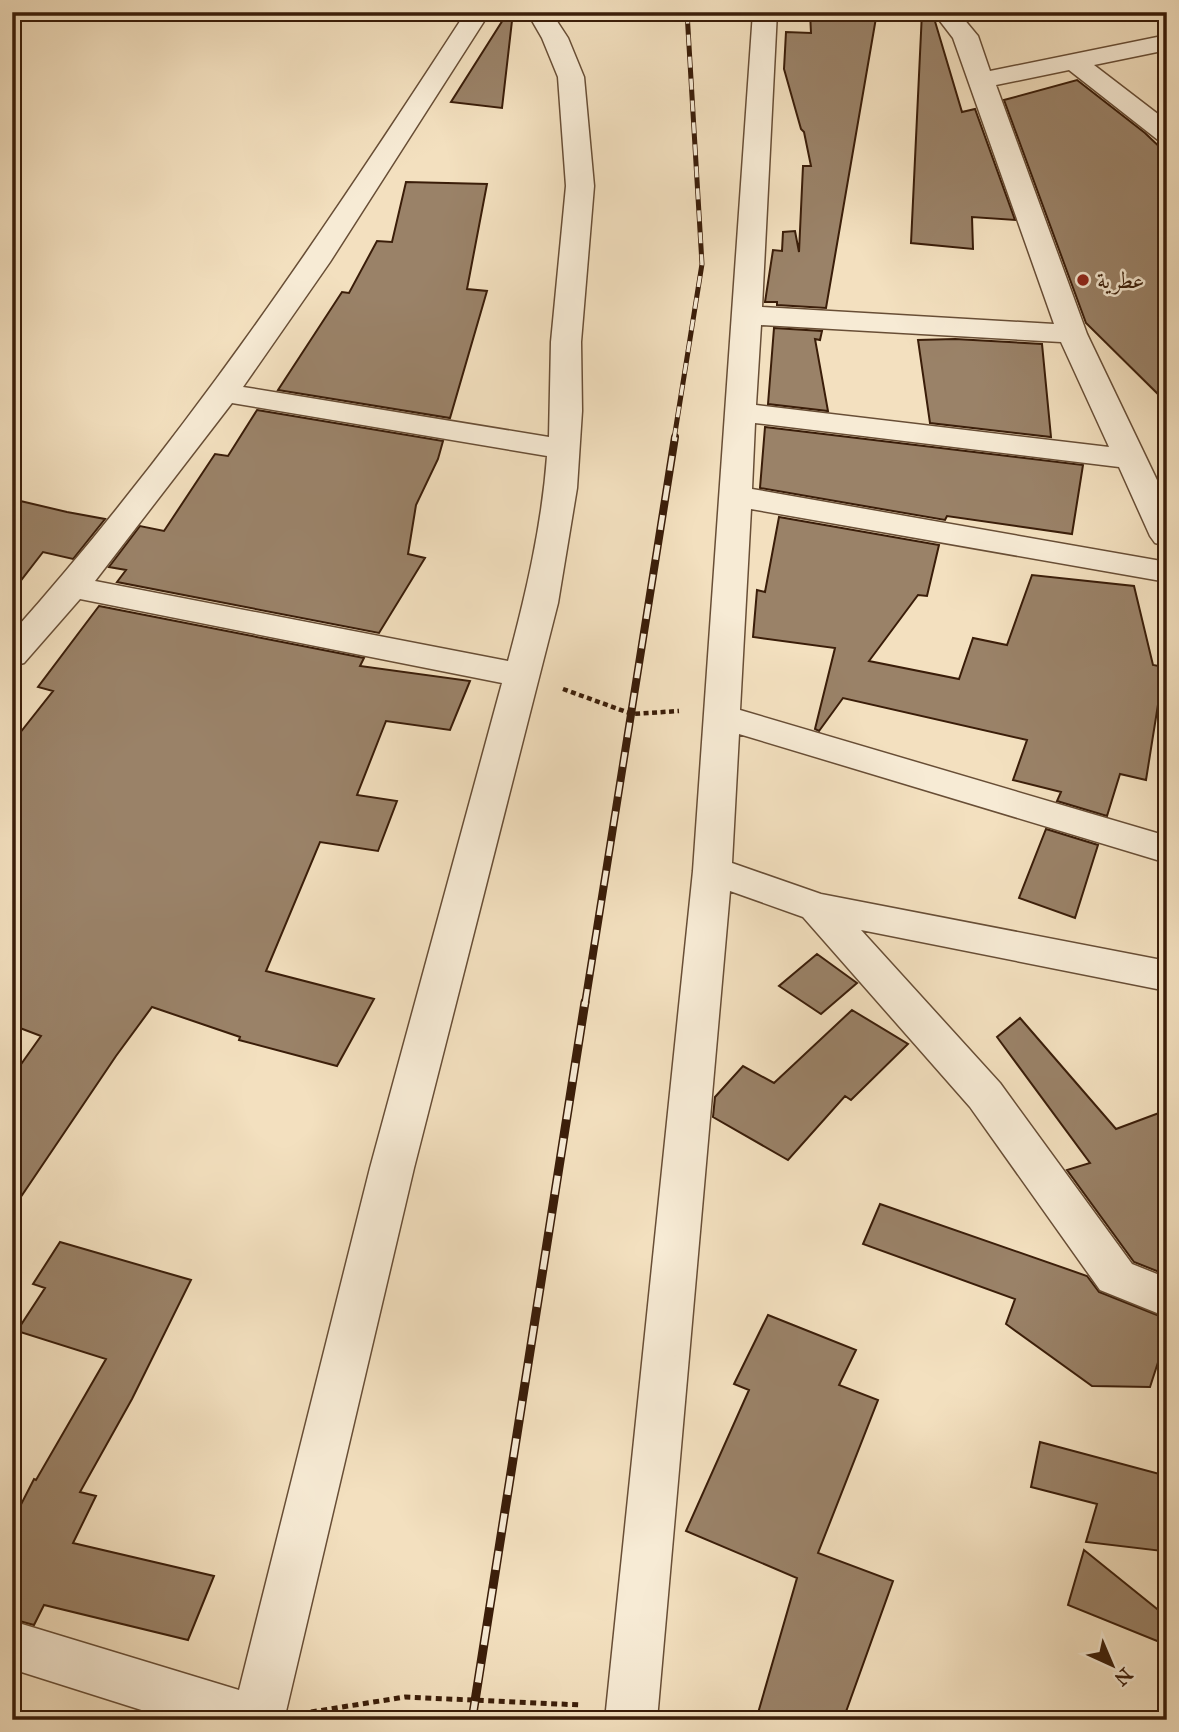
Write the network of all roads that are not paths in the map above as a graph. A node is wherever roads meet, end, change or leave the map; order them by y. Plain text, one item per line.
1 (478, 12) edge
2 (539, 12) edge
3 (765, 12) edge
4 (945, 12) edge
5 (1167, 42) edge
6 (1074, 62) junction
7 (979, 81) junction
8 (1167, 134) edge
9 (746, 315) junction
10 (1072, 334) junction
11 (224, 393) junction
12 (740, 412) junction
13 (563, 449) junction
14 (1132, 459) junction
15 (735, 496) junction
16 (1167, 536) edge
17 (1167, 572) edge
18 (73, 587) junction
19 (12, 655) edge
20 (521, 675) junction
21 (722, 717) junction
22 (1167, 850) edge
23 (712, 872) junction
24 (817, 907) junction
25 (1167, 976) edge
26 (1167, 1298) edge
27 (12, 1645) edge
28 (271, 1718) edge
29 (631, 1720) edge

1 - 11 street
2 - 13 street
3 - 9 street
4 - 7 street
5 - 6 street
6 - 7 street
6 - 8 street
7 - 10 street
9 - 10 street
9 - 12 street
10 - 14 street
11 - 13 street
11 - 18 street
12 - 14 street
12 - 15 street
13 - 20 street
14 - 16 street
15 - 17 street
15 - 21 street
18 - 19 street
18 - 20 street
20 - 28 street
21 - 22 street
21 - 23 street
23 - 24 street
23 - 29 street
24 - 25 street
24 - 26 street
27 - 28 street

